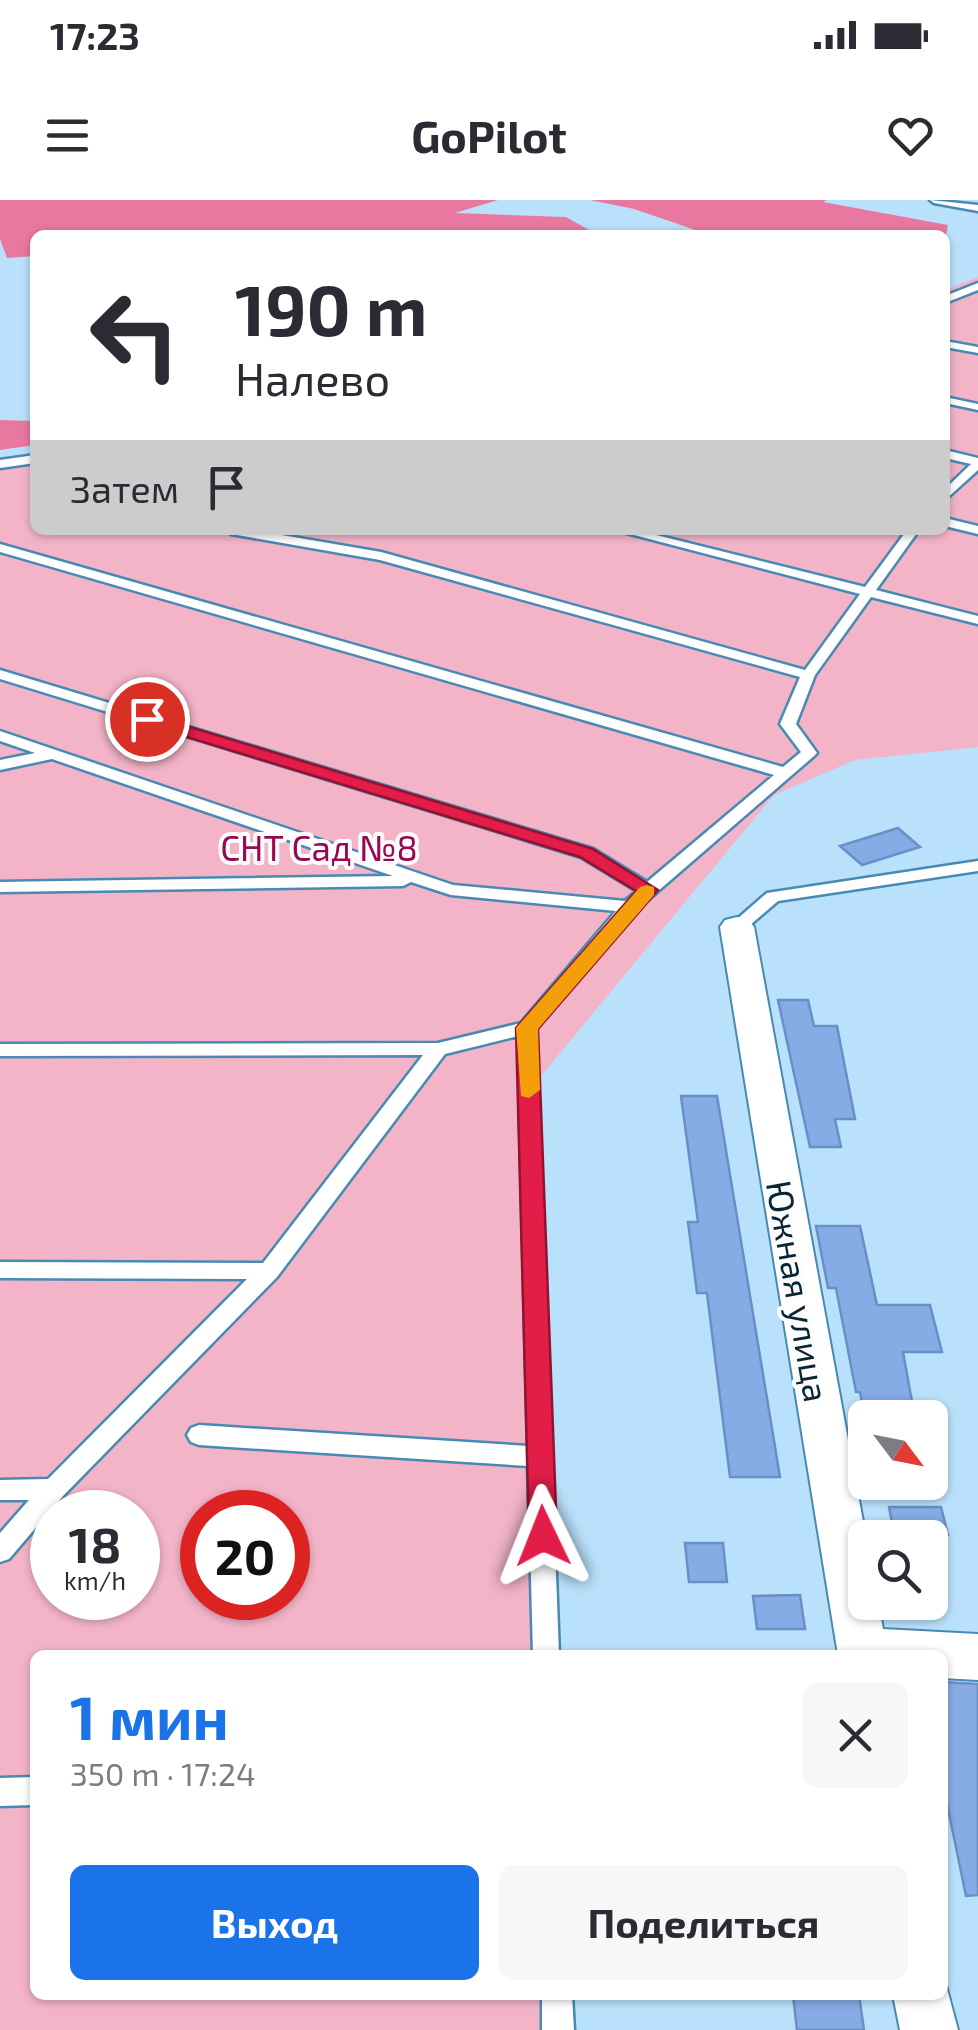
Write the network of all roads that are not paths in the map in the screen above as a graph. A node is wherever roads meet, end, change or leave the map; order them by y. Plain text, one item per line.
1 (934, 200) edge
2 (978, 208) edge
3 (978, 286) edge
4 (964, 292) junction
5 (978, 295) edge
6 (950, 298) edge
7 (950, 345) edge
8 (978, 350) edge
9 (950, 401) edge
10 (978, 407) edge
11 (950, 455) edge
12 (978, 463) edge
13 (950, 491) edge
14 (950, 523) edge
15 (978, 530) edge
16 (260, 535) edge
17 (641, 535) edge
18 (910, 535) edge
19 (0, 548) edge
20 (866, 590) junction
21 (978, 620) edge
22 (0, 674) edge
23 (808, 675) junction
24 (0, 736) edge
25 (52, 754) junction
26 (0, 765) edge
27 (786, 772) junction
28 (978, 866) edge
29 (420, 881) junction
30 (0, 887) edge
31 (648, 890) junction
32 (629, 907) junction
33 (738, 926) joint
34 (527, 1028) junction
35 (0, 1050) edge
36 (438, 1050) junction
37 (0, 1270) edge
38 (269, 1270) junction
39 (199, 1435) dead end
40 (540, 1456) junction
41 (54, 1489) junction
42 (0, 1490) edge
43 (0, 1550) edge
44 (546, 1650) edge
45 (863, 1650) edge
46 (948, 1656) edge
47 (978, 1657) edge
48 (30, 1791) edge
49 (0, 1792) edge
50 (557, 2000) edge
51 (923, 2000) edge
52 (558, 2030) edge
53 (928, 2030) edge

1 - 2 lane
3 - 4 lane
4 - 5 lane
4 - 6 lane
7 - 8 lane
9 - 10 lane
11 - 12 lane
12 - 13 lane
14 - 15 lane
16 - 23 lane
17 - 20 lane
18 - 20 lane
19 - 27 lane
20 - 21 lane
20 - 23 lane
22 - 31 lane
23 - 27 lane
24 - 25 lane
25 - 26 lane
25 - 29 lane
27 - 31 lane
28 - 33 lane
29 - 30 lane
29 - 32 lane
31 - 32 lane
32 - 34 lane
33 - 45 street, Южная улица
34 - 36 lane
34 - 40 lane
35 - 36 lane
36 - 38 lane
37 - 38 lane
38 - 41 lane
39 - 40 lane
40 - 44 lane
41 - 42 lane
41 - 43 lane
46 - 47 street
48 - 49 lane
50 - 52 lane
51 - 53 street

